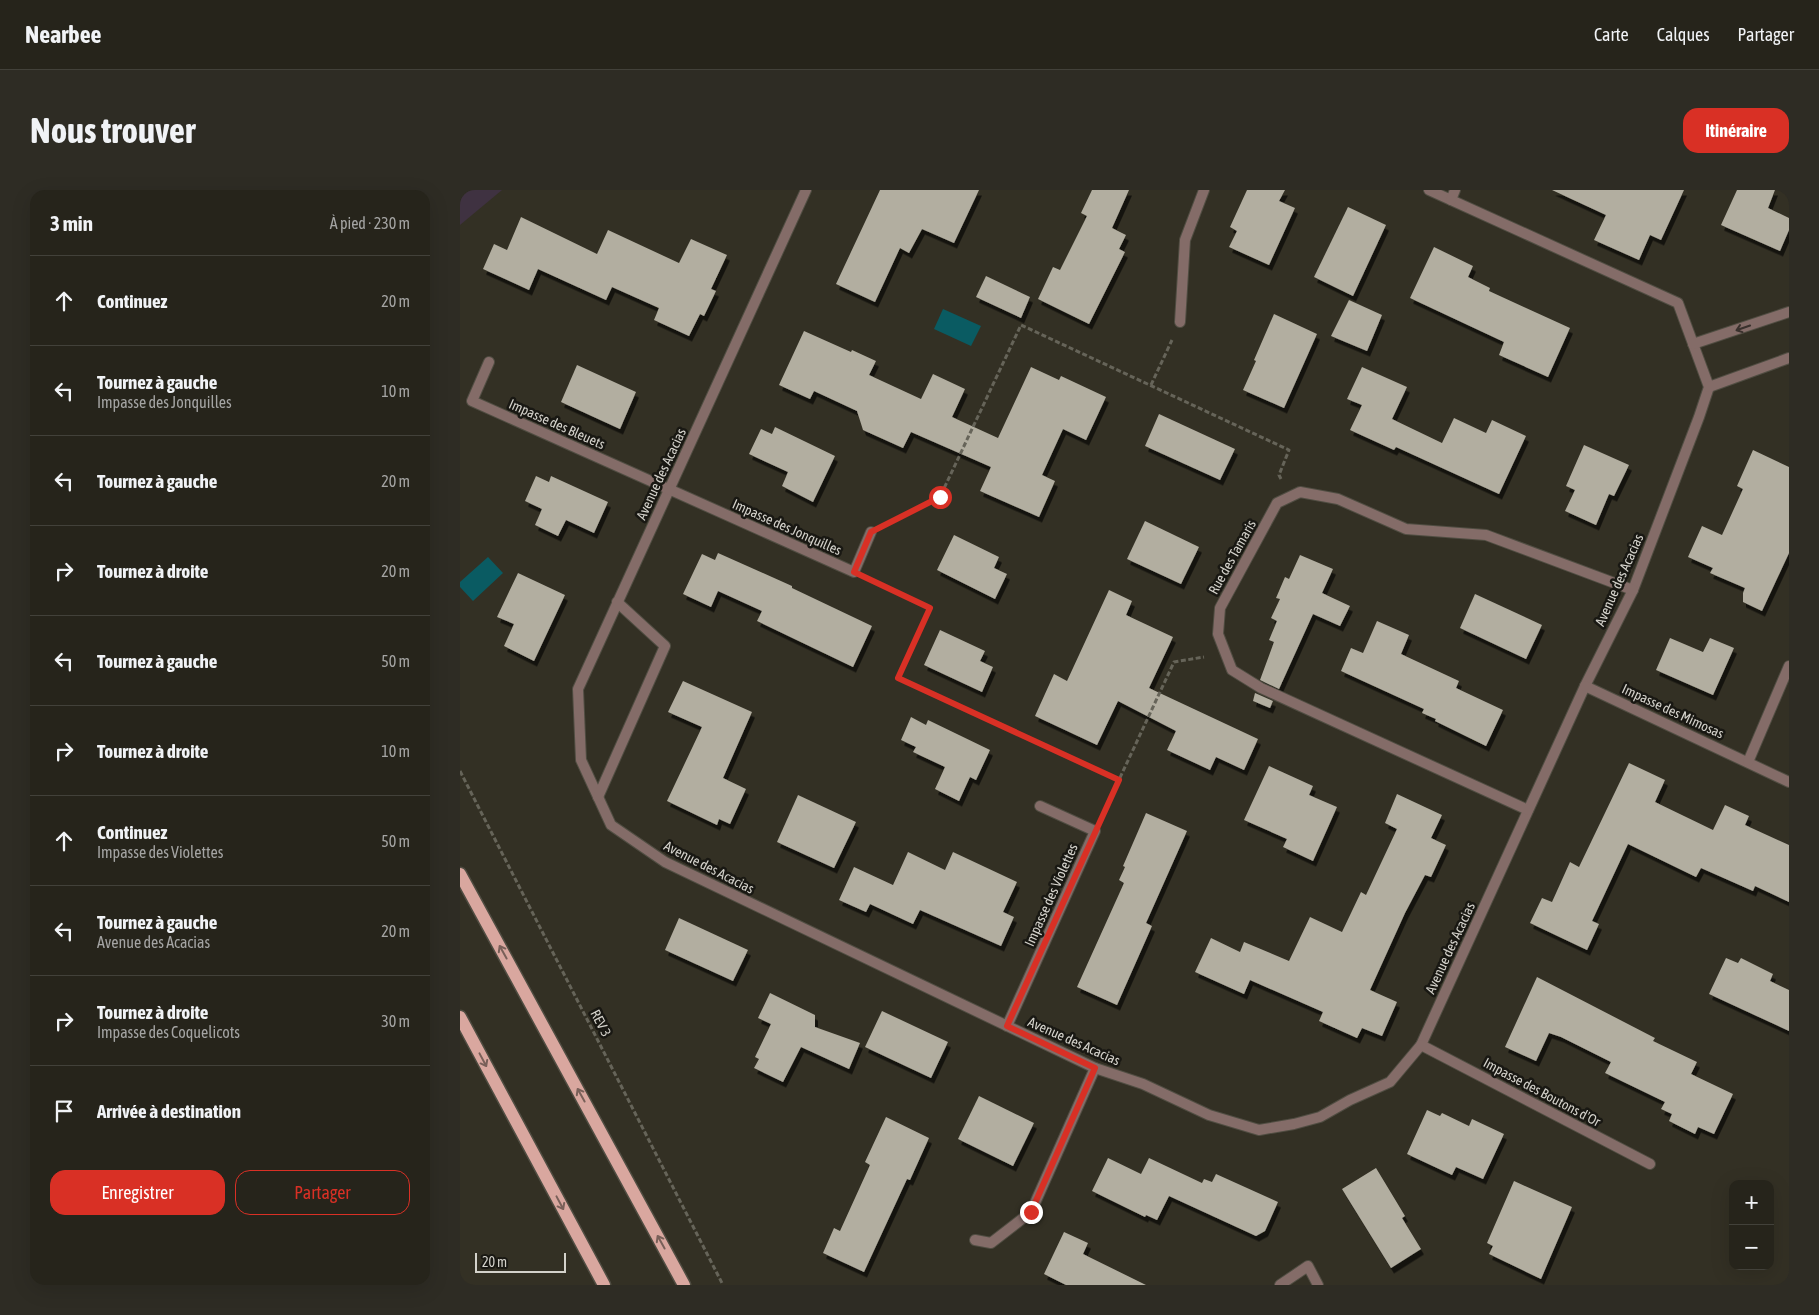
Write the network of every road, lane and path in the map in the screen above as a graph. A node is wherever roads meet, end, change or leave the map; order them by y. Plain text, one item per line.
1 (806, 190) edge
2 (1204, 190) edge
3 (1429, 190) edge
4 (1455, 190) edge
5 (1451, 200) junction
6 (1789, 312) edge
7 (1180, 322) joint
8 (1694, 344) junction
9 (1789, 358) edge
10 (488, 362) dead end
11 (1152, 385) junction
12 (1709, 387) junction
13 (1279, 476) dead end
14 (669, 489) junction
15 (871, 532) joint
16 (854, 572) junction
17 (1633, 590) junction
18 (617, 602) junction
19 (1199, 658) dead end
20 (1789, 666) edge
21 (1585, 686) junction
22 (1748, 762) junction
23 (460, 771) edge
24 (1119, 780) junction
25 (1789, 782) edge
26 (598, 797) junction
27 (1040, 806) dead end
28 (1528, 810) junction
29 (1095, 831) junction
30 (460, 874) edge
31 (460, 1017) edge
32 (1007, 1026) junction
33 (1421, 1045) junction
34 (1095, 1068) junction
35 (1650, 1164) dead end
36 (975, 1240) dead end
37 (604, 1285) edge
38 (684, 1285) edge
39 (723, 1285) edge
40 (1280, 1285) edge
41 (1318, 1285) edge

1 - 14 street, Avenue des Acacias
2 - 7 street
3 - 5 street
4 - 5 street
5 - 8 street
6 -> 8 street
7 - 11 path
8 - 12 street
9 - 12 street
10 - 14 street, Impasse des Bleuets
11 - 13 path
11 - 15 path
12 - 17 street, Avenue des Acacias
14 - 16 street, Impasse des Jonquilles
14 - 18 street, Avenue des Acacias
15 - 16 street, Impasse des Jonquilles
16 - 24 path
17 - 21 street, Avenue des Acacias
17 - 28 street, Rue des Tamaris
18 - 26 street, Avenue des Acacias
18 - 26 street
19 - 24 path
20 - 22 street
21 - 22 street, Impasse des Mimosas
21 - 28 street, Avenue des Acacias
22 - 25 street, Impasse des Mimosas
23 - 39 path, REV 3
24 - 29 path
26 - 32 street, Avenue des Acacias
27 - 29 street
28 - 33 street, Avenue des Acacias
29 - 32 street, Impasse des Violettes
38 -> 30 main road
31 -> 37 main road
32 - 34 street, Avenue des Acacias
33 - 34 street, Avenue des Acacias
33 - 35 street, Impasse des Boutons d'Or
34 - 36 street
40 - 41 street

